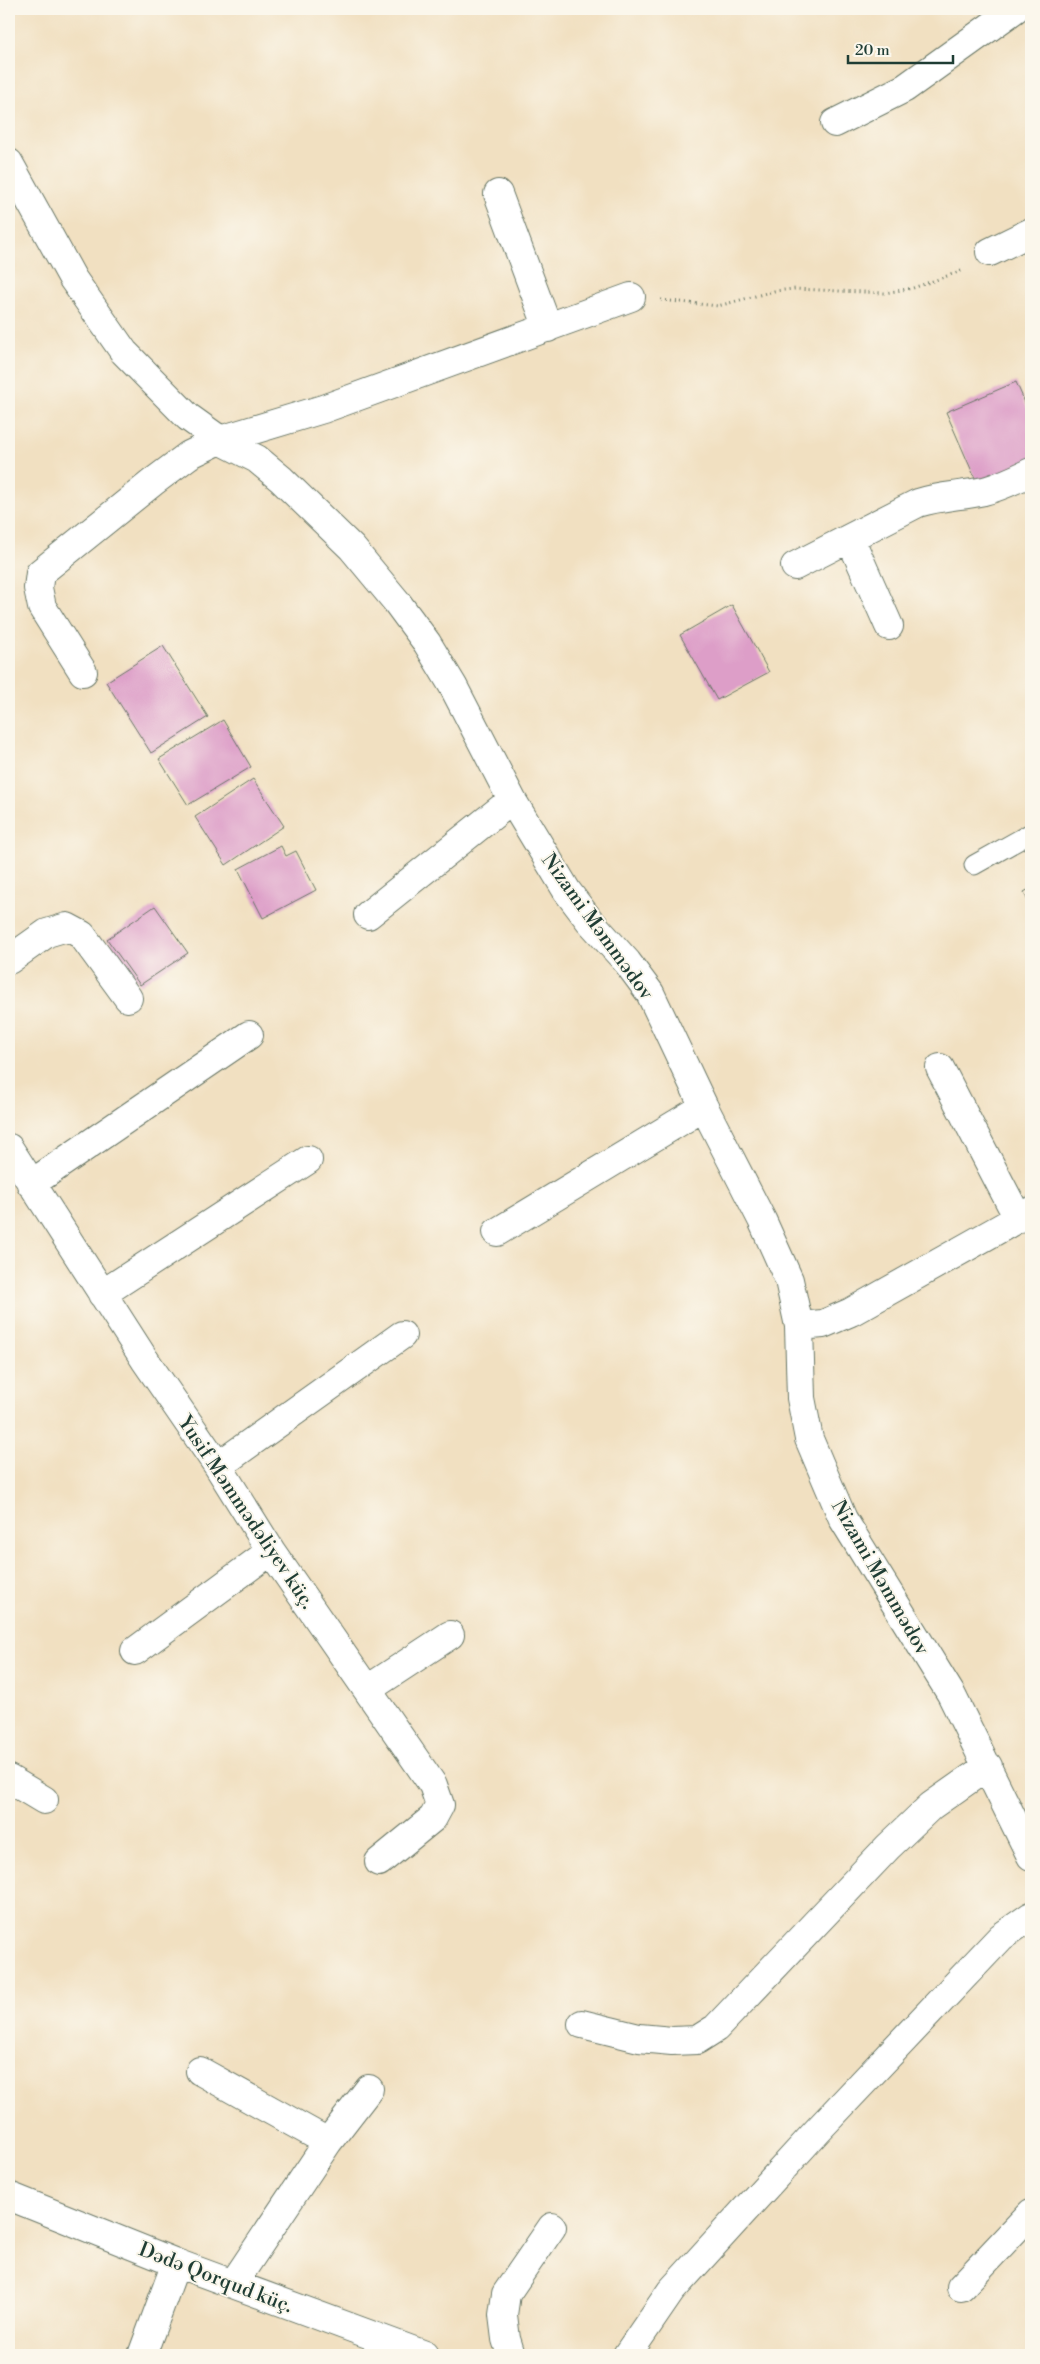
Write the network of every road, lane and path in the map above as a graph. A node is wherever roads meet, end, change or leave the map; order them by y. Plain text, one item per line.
1 (1015, 9) edge
2 (835, 123) dead end
3 (9, 163) edge
4 (498, 194) dead end
5 (1031, 232) edge
6 (990, 252) joint
7 (630, 297) joint
8 (548, 328) junction
9 (220, 440) junction
10 (1031, 472) edge
11 (850, 538) junction
12 (795, 566) dead end
13 (889, 626) dead end
14 (83, 672) dead end
15 (512, 800) junction
16 (1031, 833) edge
17 (974, 865) dead end
18 (368, 915) dead end
19 (9, 960) edge
20 (128, 998) dead end
21 (249, 1035) dead end
22 (940, 1068) dead end
23 (704, 1107) junction
24 (9, 1148) edge
25 (308, 1160) dead end
26 (31, 1184) junction
27 (1025, 1214) edge
28 (497, 1232) dead end
29 (102, 1294) junction
30 (799, 1326) junction
31 (402, 1335) dead end
32 (218, 1466) junction
33 (271, 1551) junction
34 (450, 1634) dead end
35 (135, 1651) dead end
36 (368, 1689) junction
37 (988, 1766) junction
38 (9, 1779) edge
39 (44, 1800) dead end
40 (1031, 1856) edge
41 (379, 1862) dead end
42 (1031, 1916) edge
43 (582, 2024) dead end
44 (200, 2072) dead end
45 (369, 2088) dead end
46 (328, 2142) junction
47 (9, 2196) edge
48 (1031, 2212) edge
49 (552, 2227) dead end
50 (176, 2263) junction
51 (233, 2284) junction
52 (961, 2287) dead end
53 (142, 2355) edge
54 (425, 2355) edge
55 (511, 2355) edge
56 (626, 2355) edge

1 - 2 street
3 - 9 street, Nizami Məmmədov
4 - 8 street
5 - 6 street
6 - 7 path
7 - 8 street
8 - 9 street
9 - 14 street
9 - 15 street, Nizami Məmmədov
10 - 11 street
11 - 12 street
11 - 13 street
15 - 18 street
15 - 23 street, Nizami Məmmədov
16 - 17 lane
19 - 20 street
21 - 26 street
22 - 27 street
23 - 28 street
23 - 30 street, Nizami Məmmədov
24 - 26 street, Yusif Məmmədəliyev küç.
25 - 29 street
26 - 29 street, Yusif Məmmədəliyev küç.
27 - 30 street
29 - 32 street, Yusif Məmmədəliyev küç.
30 - 37 street, Nizami Məmmədov
31 - 32 street
32 - 33 street, Yusif Məmmədəliyev küç.
33 - 35 street
33 - 36 street, Yusif Məmmədəliyev küç.
34 - 36 street
36 - 41 street, Yusif Məmmədəliyev küç.
37 - 40 street, Nizami Məmmədov
37 - 43 street
38 - 39 street
42 - 56 street
44 - 46 street
45 - 46 street
46 - 51 street
47 - 50 street, Dədə Qorqud küç.
48 - 52 street
49 - 55 street
50 - 51 street, Dədə Qorqud küç.
50 - 53 street
51 - 54 street, Dədə Qorqud küç.

